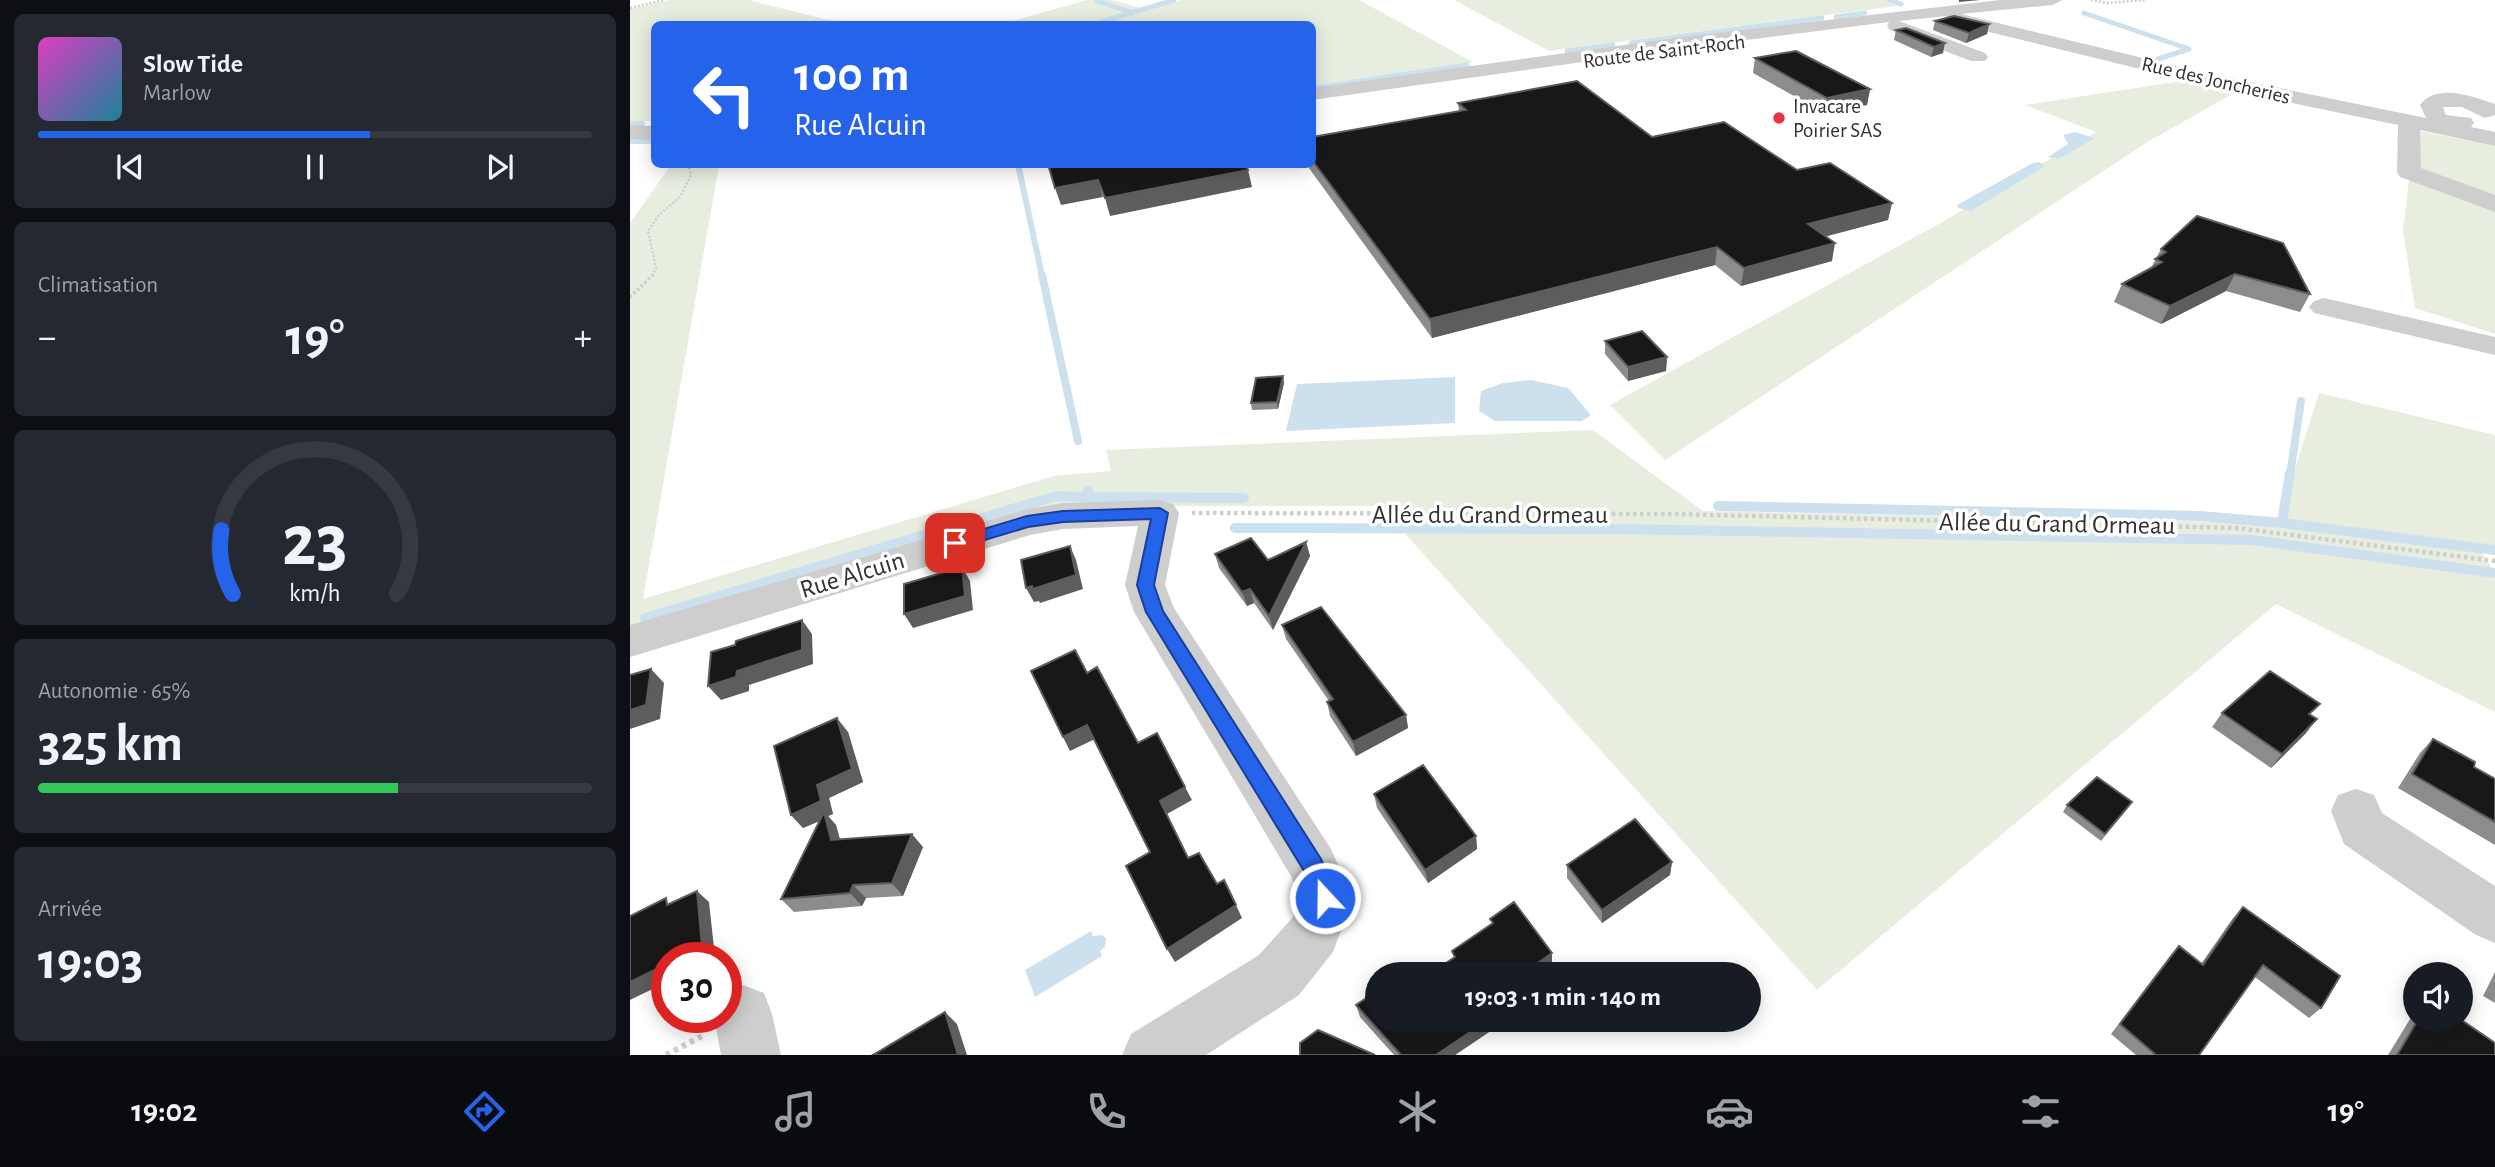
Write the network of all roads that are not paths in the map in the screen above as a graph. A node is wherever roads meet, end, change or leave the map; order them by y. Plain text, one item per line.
1 (2039, 0) edge
2 (2053, 0) edge
3 (1893, 12) edge
4 (1936, 12) junction
5 (1978, 57) dead end
6 (1316, 93) edge
7 (2483, 113) dead end
8 (2409, 122) junction
9 (2451, 127) junction
10 (630, 132) edge
11 (651, 133) edge
12 (2495, 139) edge
13 (2495, 204) edge
14 (2324, 307) dead end
15 (2495, 345) edge
16 (630, 641) edge
17 (2356, 811) dead end
18 (2495, 917) edge
19 (1152, 1055) edge

1 - 2 street, Route de Saint-Roch
1 - 4 street, Route de Saint-Roch
3 - 4 street, Route de Saint-Roch
3 - 5 street
3 - 6 street, Route de Saint-Roch
4 - 8 street, Rue des Joncheries
7 - 9 street
8 - 9 street, Rue des Joncheries
8 - 13 street
9 - 12 street, Rue des Joncheries
10 - 11 street
14 - 15 street
16 - 19 street, Rue Alcuin
17 - 18 street

